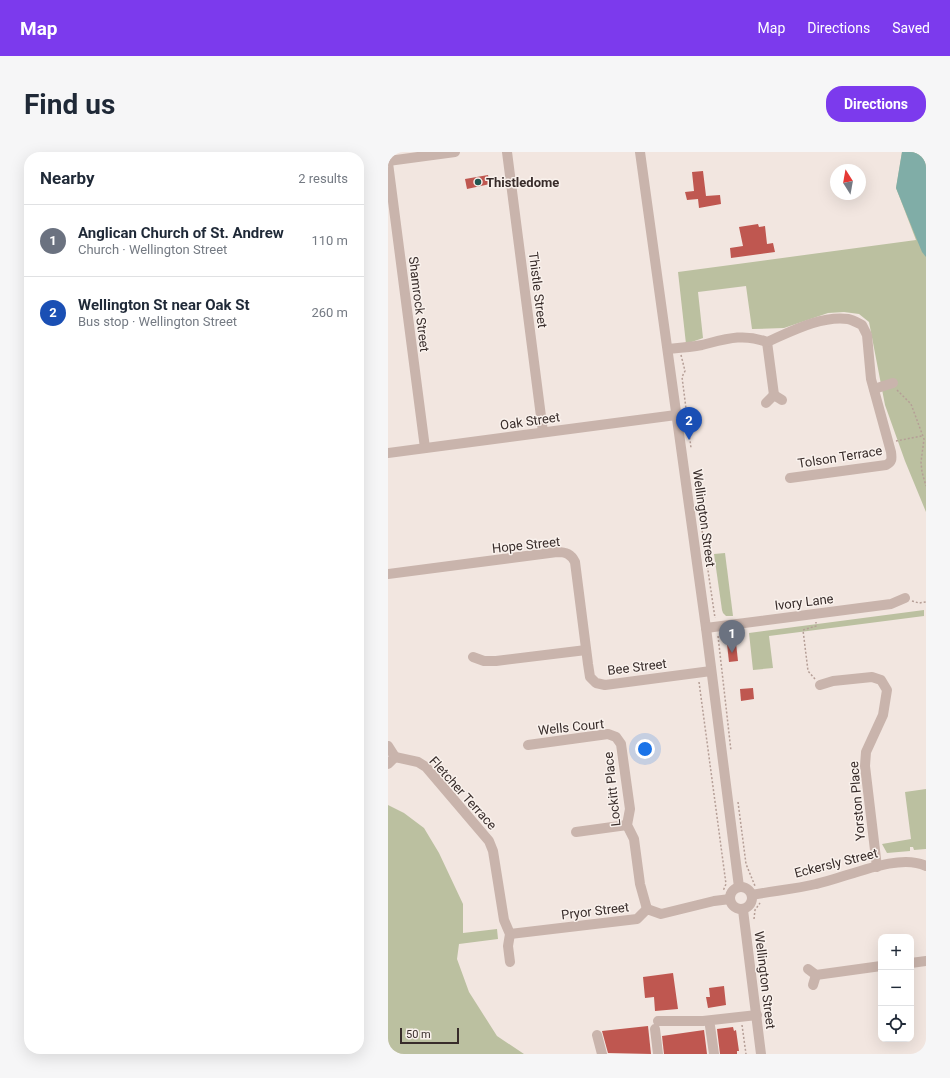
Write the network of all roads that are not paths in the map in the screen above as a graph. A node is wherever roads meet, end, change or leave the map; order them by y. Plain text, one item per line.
1 (455, 152) edge
2 (507, 152) edge
3 (640, 152) edge
4 (388, 162) edge
5 (767, 342) junction
6 (668, 349) junction
7 (891, 384) road end
8 (874, 389) junction
9 (766, 403) dead end
10 (676, 415) junction
11 (543, 432) junction
12 (425, 448) junction
13 (388, 453) edge
14 (790, 478) dead end
15 (388, 574) edge
16 (905, 598) road end
17 (706, 628) junction
18 (586, 650) junction
19 (473, 657) dead end
20 (711, 670) junction
21 (820, 685) road end
22 (616, 737) joint
23 (528, 745) dead end
24 (388, 746) edge
25 (391, 761) edge
26 (627, 825) junction
27 (576, 832) dead end
28 (926, 866) edge
29 (877, 867) junction
30 (739, 887) junction
31 (756, 894) junction
32 (730, 899) junction
33 (647, 909) junction
34 (744, 910) junction
35 (510, 934) junction
36 (926, 961) edge
37 (510, 962) dead end
38 (914, 962) edge
39 (878, 966) edge
40 (813, 985) dead end
41 (756, 1015) junction
42 (710, 1026) dead end
43 (597, 1035) dead end
44 (602, 1054) edge
45 (658, 1054) edge
46 (714, 1054) edge
47 (761, 1054) edge

1 - 4 street
2 - 11 street, Thistle Street
3 - 6 street, Wellington Street
4 - 12 street, Shamrock Street
5 - 6 street
5 - 8 street, Tolson Terrace
5 - 9 street
6 - 10 street, Wellington Street
7 - 8 street
8 - 14 street, Tolson Terrace
10 - 11 street, Oak Street
10 - 17 street, Wellington Street
11 - 12 street, Oak Street
12 - 13 street, Oak Street
15 - 18 street, Hope Street
16 - 17 street, Ivory Lane
17 - 20 street, Wellington Street
18 - 19 street
18 - 20 street, Bee Street
20 - 30 street, Wellington Street
21 - 29 street, Yorston Place
22 - 23 street, Wells Court
22 - 26 street, Lockitt Place
24 - 25 street, Fletcher Terrace
25 - 35 street, Fletcher Terrace
26 - 27 street
26 - 33 street, Lockitt Place
28 - 29 street, Eckersly Street
29 - 31 street, Eckersly Street
30 - 31 street
30 - 32 street
31 - 34 street
32 - 33 street, Pryor Street
32 - 34 street
33 - 35 street, Pryor Street
34 - 41 street, Wellington Street
35 - 37 street
36 - 38 street
39 - 40 street
41 - 45 street
41 - 47 street, Wellington Street
42 - 46 street
43 - 44 street

